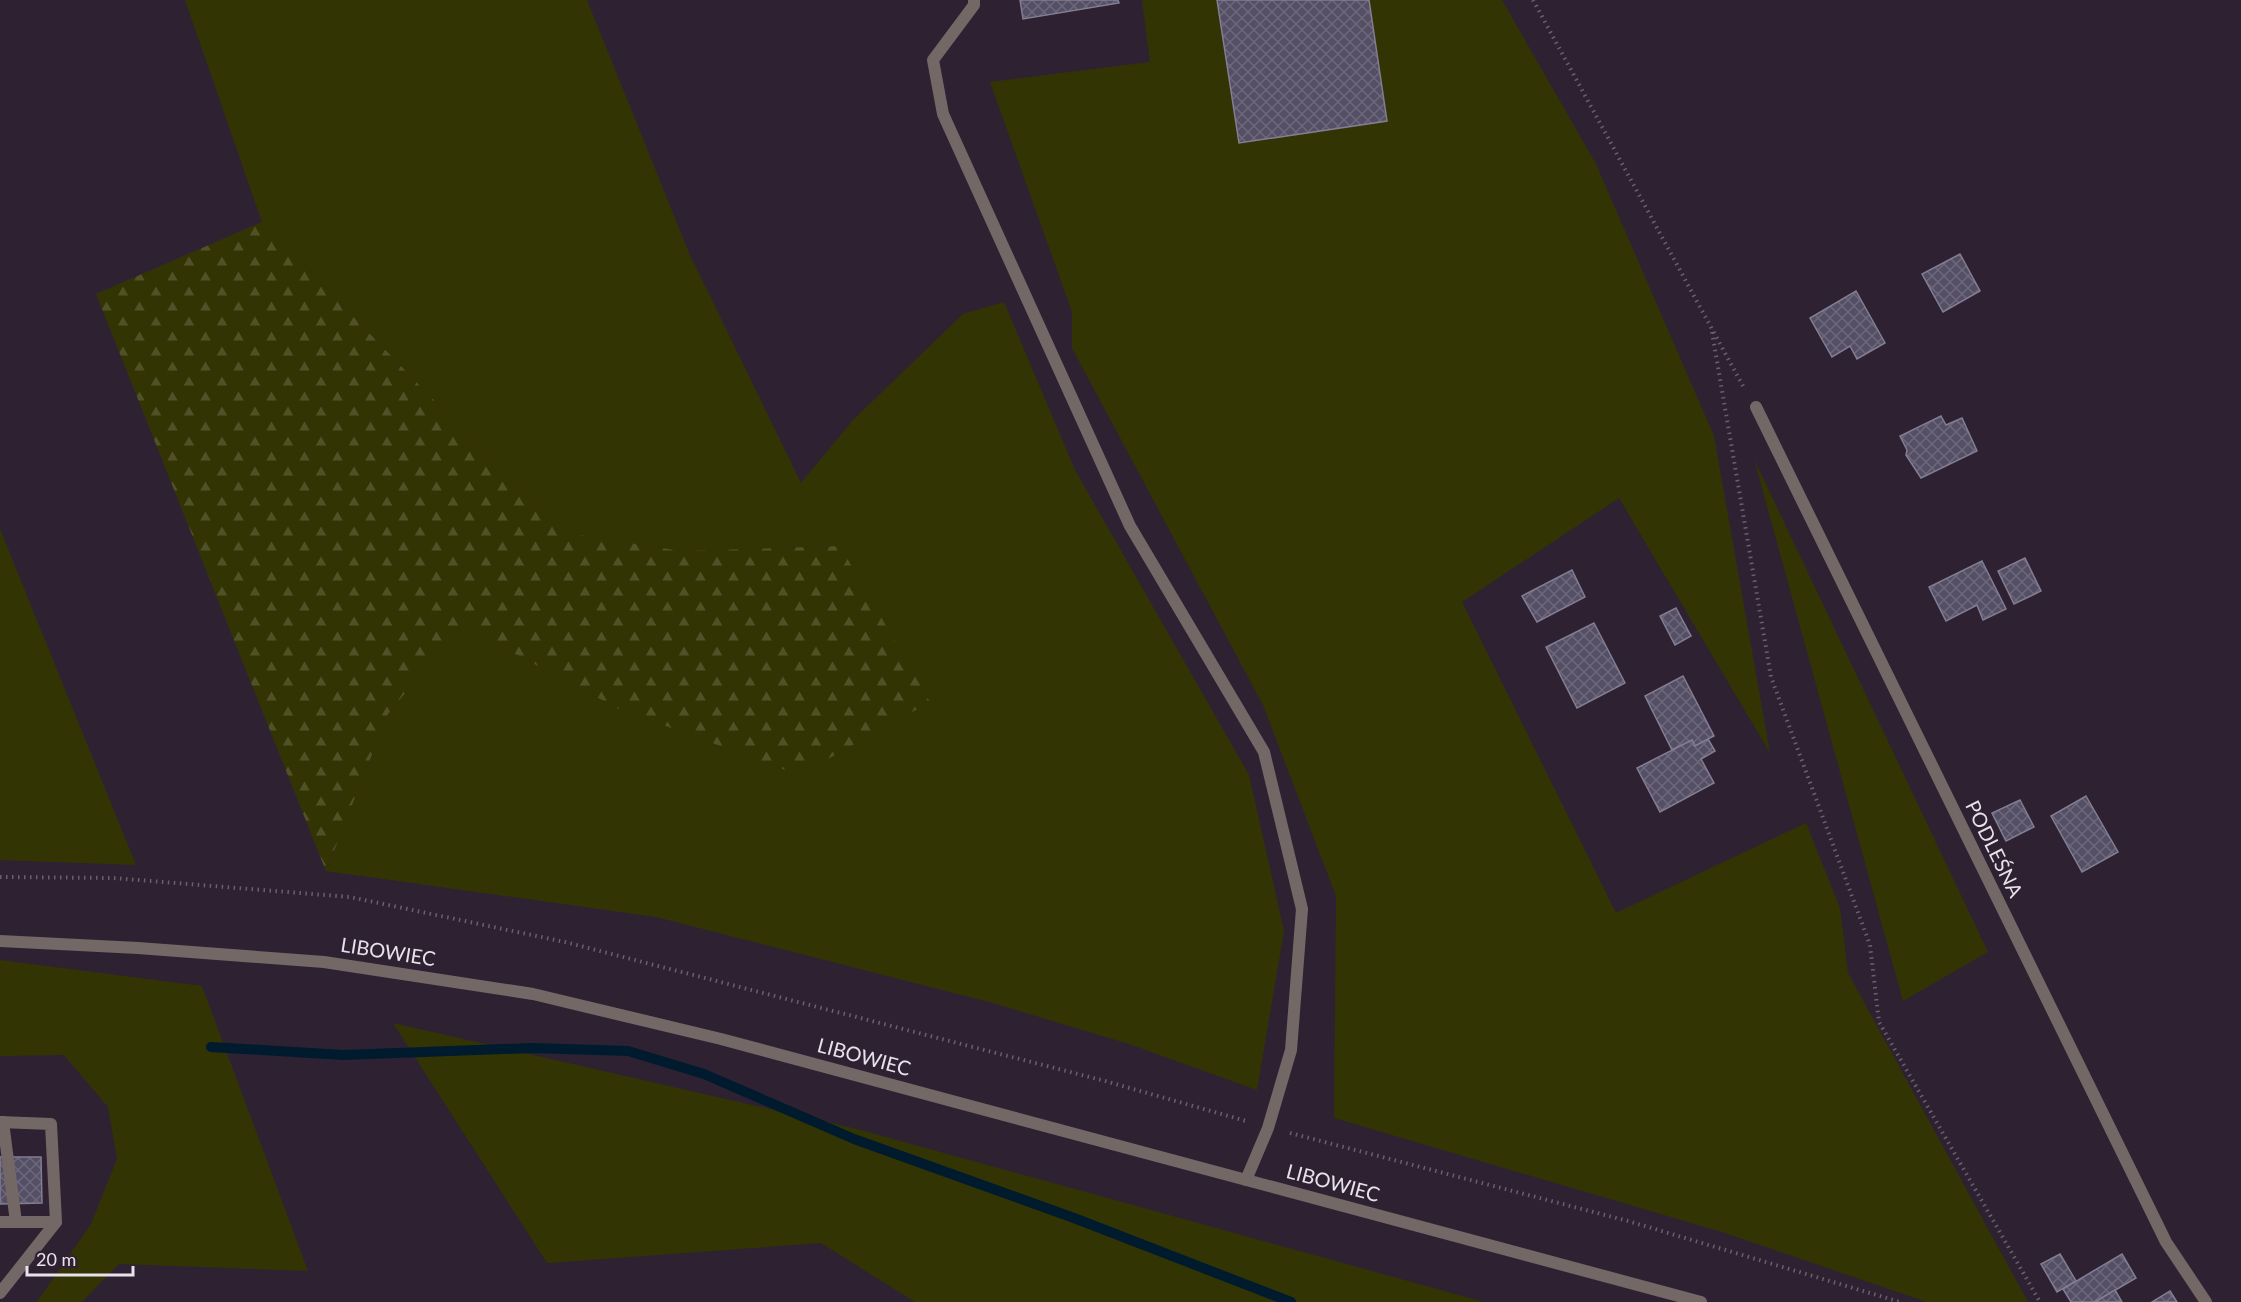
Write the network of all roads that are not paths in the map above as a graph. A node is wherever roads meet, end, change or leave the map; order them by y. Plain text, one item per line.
1 (974, 0) edge
2 (1756, 407) road end
3 (0, 942) edge
4 (2, 1122) edge
5 (1246, 1180) junction
6 (0, 1222) edge
7 (16, 1222) junction
8 (56, 1222) junction
9 (0, 1293) edge
10 (1701, 1302) edge
11 (2206, 1302) edge

1 - 5 street
2 - 11 street, PODLEŚNA
3 - 5 street, LIBOWIEC
4 - 7 street
4 - 8 street
5 - 10 street, LIBOWIEC
6 - 7 street
7 - 8 street
8 - 9 street

